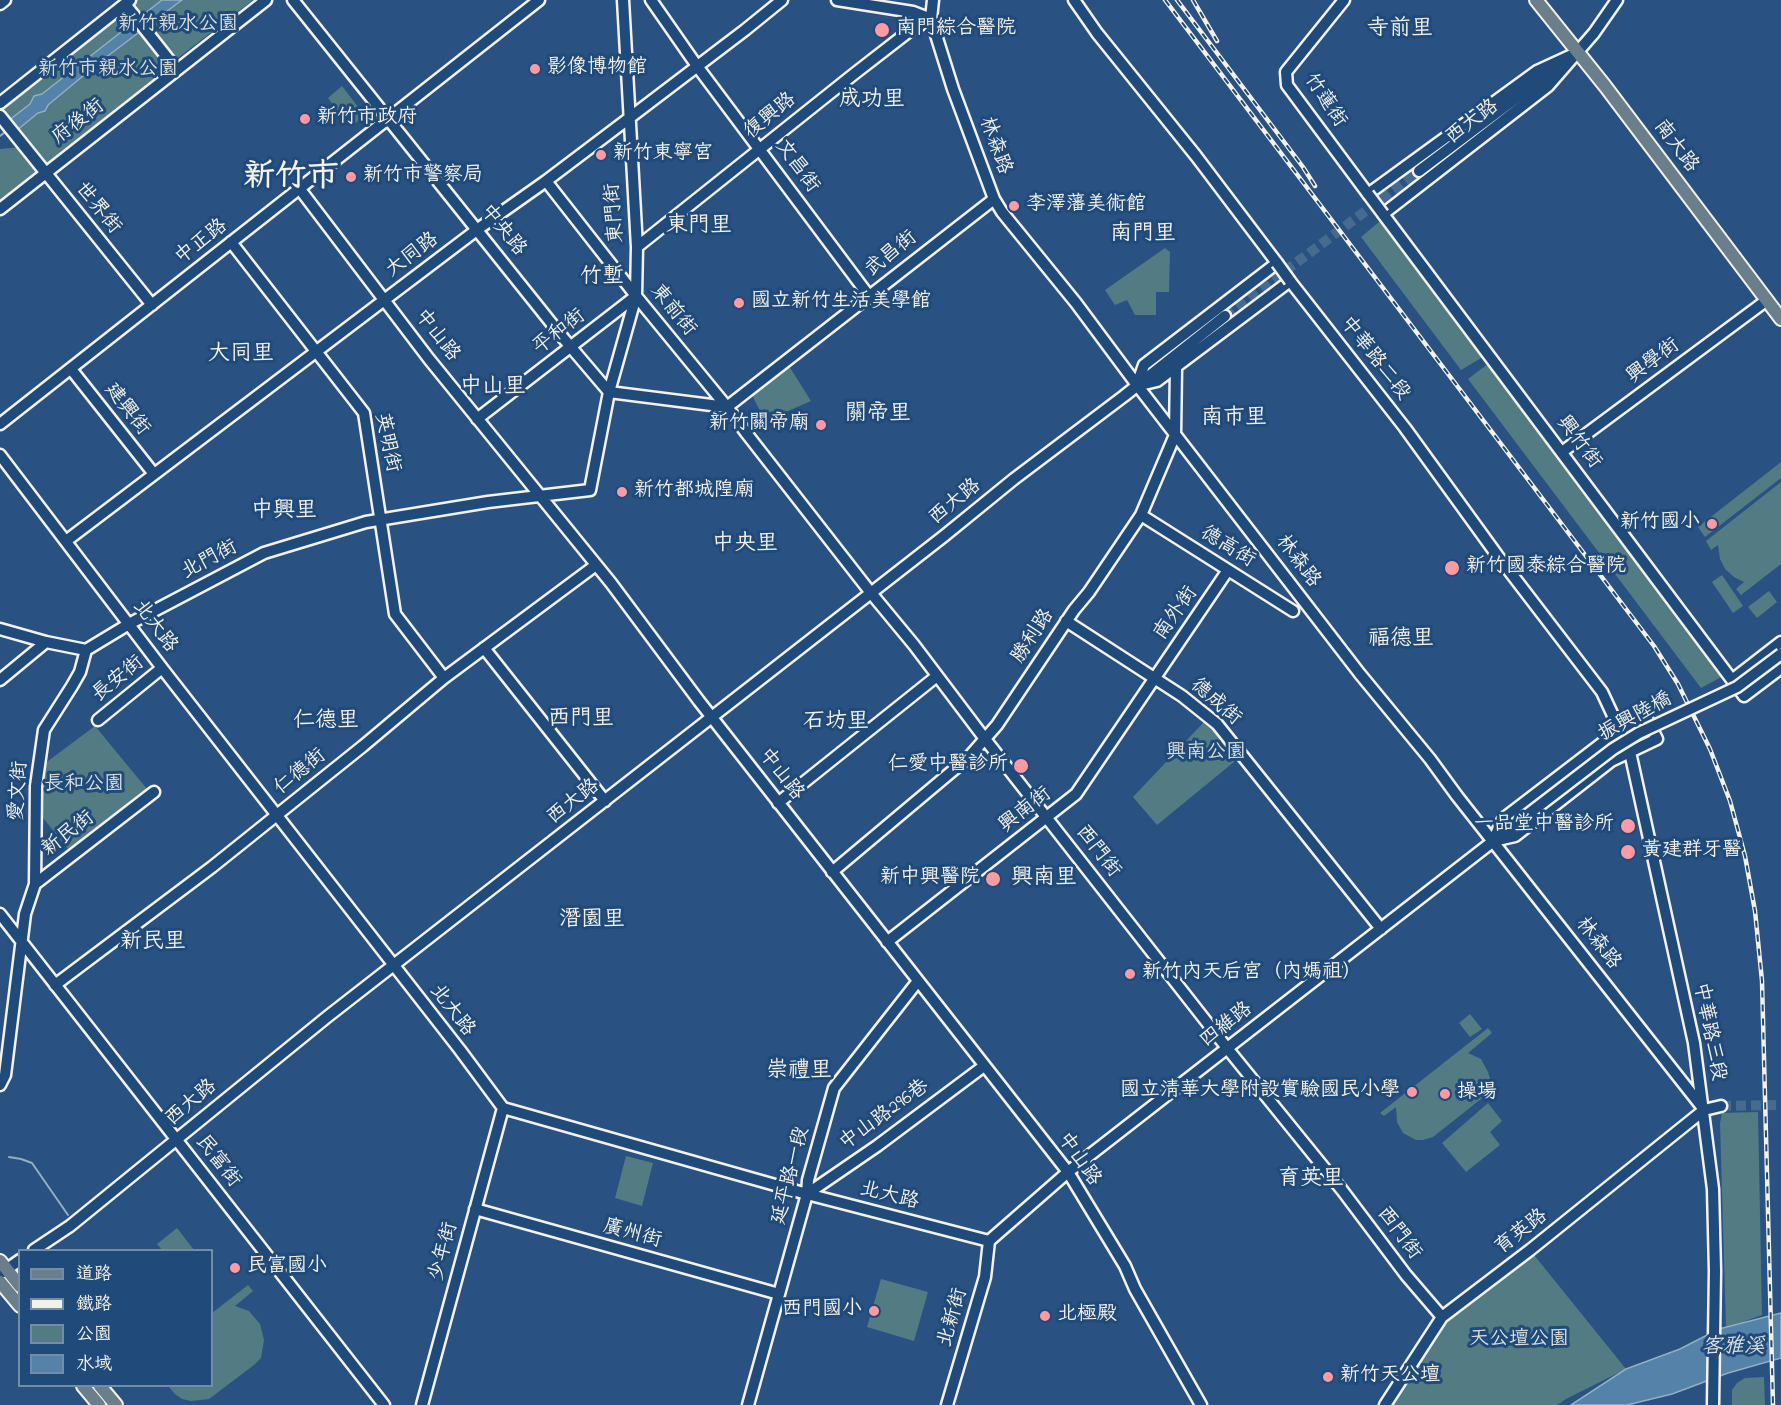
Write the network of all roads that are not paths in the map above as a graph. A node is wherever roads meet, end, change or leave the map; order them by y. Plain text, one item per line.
1 (5, 0) edge
2 (266, 0) edge
3 (293, 0) edge
4 (539, 0) edge
5 (623, 0) edge
6 (651, 0) edge
7 (782, 0) edge
8 (837, 0) edge
9 (933, 0) edge
10 (1074, 0) edge
11 (1344, 0) edge
12 (1536, 0) edge
13 (1617, 0) edge
14 (128, 2) edge
15 (0, 4) edge
16 (931, 19) junction
17 (1577, 53) junction
18 (697, 66) junction
19 (177, 70) junction
20 (0, 104) edge
21 (2, 118) edge
22 (628, 119) junction
23 (387, 120) junction
24 (760, 149) junction
25 (1419, 171) tunnel mouth
26 (45, 173) junction
27 (546, 181) junction
28 (299, 188) junction
29 (1368, 194) junction
30 (994, 199) junction
31 (0, 208) edge
32 (1383, 214) junction
33 (478, 229) junction
34 (231, 242) junction
35 (637, 247) junction
36 (1277, 263) junction
37 (1290, 281) junction
38 (636, 296) junction
39 (869, 297) junction
40 (385, 300) junction
41 (1767, 300) junction
42 (152, 305) junction
43 (1225, 316) tunnel mouth
44 (1781, 319) edge
45 (571, 347) junction
46 (317, 351) junction
47 (1176, 368) junction
48 (71, 369) junction
49 (1137, 385) junction
50 (609, 392) junction
51 (727, 407) junction
52 (477, 419) junction
53 (0, 424) edge
54 (1175, 435) junction
55 (1562, 452) junction
56 (0, 454) edge
57 (154, 474) junction
58 (590, 489) joint
59 (540, 495) junction
60 (1141, 515) junction
61 (382, 519) junction
62 (66, 541) junction
63 (596, 565) junction
64 (1228, 570) junction
65 (871, 593) junction
66 (1293, 611) dead end
67 (1066, 621) junction
68 (129, 624) junction
69 (0, 629) edge
70 (46, 642) junction
71 (1781, 642) edge
72 (484, 648) junction
73 (86, 650) junction
74 (1781, 654) edge
75 (162, 668) junction
76 (1781, 668) edge
77 (937, 676) junction
78 (444, 678) junction
79 (1154, 678) junction
80 (0, 680) edge
81 (1732, 680) junction
82 (712, 718) junction
83 (98, 720) dead end
84 (1621, 730) junction
85 (985, 739) junction
86 (1630, 752) junction
87 (154, 792) dead end
88 (605, 801) junction
89 (778, 803) junction
90 (277, 816) junction
91 (1047, 817) junction
92 (1514, 825) joint
93 (1493, 841) junction
94 (832, 872) junction
95 (35, 884) junction
96 (0, 914) edge
97 (1381, 929) junction
98 (22, 941) junction
99 (887, 942) junction
100 (393, 967) junction
101 (918, 981) junction
102 (55, 985) junction
103 (1227, 1048) junction
104 (984, 1066) junction
105 (1698, 1072) junction
106 (1683, 1083) junction
107 (0, 1085) edge
108 (1721, 1106) tunnel mouth
109 (503, 1108) junction
110 (1704, 1110) junction
111 (177, 1140) junction
112 (1068, 1172) junction
113 (807, 1194) junction
114 (475, 1209) junction
115 (989, 1241) junction
116 (37, 1249) edge
117 (18, 1261) edge
118 (2, 1268) edge
119 (0, 1282) edge
120 (18, 1284) edge
121 (779, 1294) junction
122 (18, 1304) edge
123 (1442, 1317) junction
124 (84, 1387) edge
125 (101, 1387) edge
126 (99, 1405) edge
127 (116, 1405) edge
128 (384, 1405) edge
129 (422, 1405) edge
130 (748, 1405) edge
131 (947, 1405) edge
132 (1201, 1405) edge
133 (1384, 1405) edge
134 (1713, 1405) edge

1 - 15 street
2 - 19 street, 府後街
3 - 23 street, 中央路
4 - 23 street, 中正路
5 - 22 street, 東門街
6 - 18 street, 文昌街
7 - 18 street, 大同路
8 - 16 street
9 - 16 street, 林森路
10 - 36 street, 中華路二段
11 - 29 street, 竹蓮街
12 - 17 main road, 南大路
13 - 17 street, 西大路
14 - 19 street
14 - 20 street
16 - 24 street, 復興路
16 - 30 street, 林森路
17 - 25 street, 西大路
17 - 29 street, 西大路
17 - 32 street, 西大路
17 - 41 main road, 南大路
18 - 22 street, 大同路
18 - 24 street, 文昌街
19 - 26 street, 府後街
21 - 26 street, 世界街
22 - 27 street, 大同路
22 - 35 street, 東門街
23 - 28 street, 中正路
23 - 33 street, 中央路
24 - 35 street, 復興路
24 - 39 street, 文昌街
26 - 31 street, 府後街
26 - 42 street, 世界街
27 - 33 street, 大同路
27 - 38 street, 東前街
28 - 34 street, 中正路
28 - 40 street, 中山路
29 - 32 street, 竹蓮街, bridge
30 - 39 street, 武昌街
30 - 49 street, 林森路
32 - 55 street, 興竹街
33 - 40 street, 大同路
33 - 45 street, 中央路
34 - 42 street, 中正路
34 - 46 street, 英明街
35 - 38 street, 東門街
36 - 37 street, 中華路二段, bridge
36 - 49 street, 西大路
37 - 47 street, 西大路
37 - 84 street, 中華路二段
38 - 45 street, 平和街
38 - 50 street, 東門街
38 - 51 street, 東前街
39 - 51 street, 武昌街
40 - 46 street, 大同路
40 - 52 street, 中山路
41 - 44 main road, 南大路
41 - 55 street, 興學街
42 - 48 street, 中正路
43 - 49 street, 西大路
45 - 50 street, 中央路
45 - 52 street, 平和街
46 - 57 street, 大同路
46 - 61 street, 英明街
47 - 49 street, 西大路
47 - 54 street, 勝利路
48 - 53 street, 中正路
48 - 57 street, 建興街
49 - 54 street, 林森路
49 - 65 street, 西大路
50 - 51 street
50 - 58 street, 東門街
51 - 65 street, 西門街
52 - 59 street, 中山路
54 - 60 street, 勝利路
54 - 93 street, 林森路
55 - 81 street, 興竹街
56 - 62 street, 北大路
57 - 62 street, 大同路
58 - 59 street, 北門街
59 - 61 street, 北門街
59 - 63 street, 中山路
60 - 64 street, 德高街
60 - 67 street, 勝利路
61 - 68 street, 北門街
61 - 78 street, 英明街
62 - 68 street, 北大路
63 - 72 street, 仁德街
63 - 82 street, 中山路
64 - 66 street, 德高街
64 - 79 street, 南外街
65 - 77 street, 西門街
65 - 82 street, 西大路
67 - 79 street, 德成街
67 - 85 street, 勝利路
68 - 73 street, 北門街
68 - 75 street, 北大路
69 - 70 street
70 - 73 street
70 - 80 street
71 - 81 street
72 - 78 street, 仁德街
72 - 88 street
73 - 95 street, 愛文街
74 - 92 street, 振興陸橋, bridge
75 - 83 street, 長安街
75 - 90 street, 北大路
76 - 81 street, 興竹街
77 - 85 street, 西門街
77 - 89 street
78 - 90 street, 仁德街
79 - 91 street, 興南街
79 - 97 street, 德成街
82 - 88 street, 西大路
82 - 89 street, 中山路
84 - 86 street, 中華路二段
84 - 86 street, 四維路
84 - 93 street, 四維路
85 - 91 street, 西門街
85 - 94 street, 勝利路
86 - 93 street, 四維路
86 - 105 street, 中華路三段
87 - 95 street, 新民街
88 - 100 street, 西大路
89 - 94 street, 中山路
90 - 100 street, 北大路
90 - 102 street, 仁德街
91 - 99 street, 興南街
91 - 103 street, 西門街
92 - 93 street, 四維路
93 - 97 street, 四維路
93 - 106 street, 林森路
94 - 99 street, 中山路
95 - 98 street, 愛文街
96 - 98 street, 民富街
97 - 103 street, 四維路
98 - 102 street, 民富街
98 - 107 street, 愛文街
99 - 101 street, 中山路
100 - 109 street, 北大路
100 - 111 street, 西大路
101 - 104 street, 中山路
101 - 113 street, 延平路一段
102 - 111 street, 民富街
103 - 112 street, 四維路
103 - 123 street, 西門街
104 - 112 street, 中山路
104 - 113 street, 中山路296巷
105 - 106 street
105 - 110 street, 中華路三段
106 - 110 street, 林森路
108 - 110 street
109 - 113 street, 北大路
109 - 114 street, 少年街
110 - 123 street, 育英路
110 - 134 street, 中華路三段
111 - 116 street, 西大路
111 - 128 street, 民富街
112 - 115 street
112 - 132 street, 中山路
113 - 115 street, 北大路
113 - 121 street, 延平路一段
114 - 121 street, 廣州街
114 - 129 street, 少年街
115 - 131 street, 北新街
117 - 118 street
118 - 120 main road
119 - 122 main road
121 - 130 street, 延平路一段
123 - 133 street, 育英路
124 - 126 main road
125 - 127 main road

